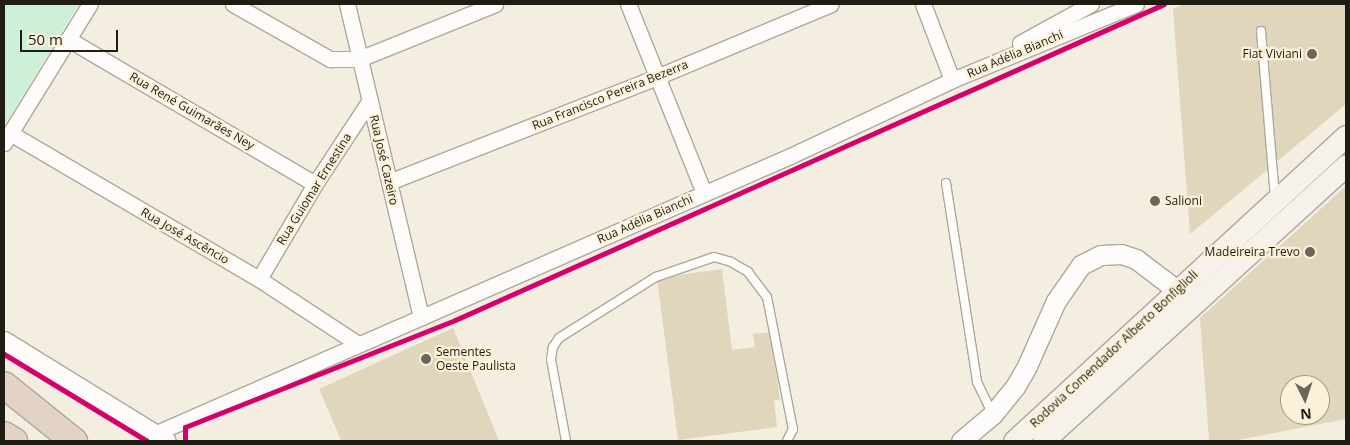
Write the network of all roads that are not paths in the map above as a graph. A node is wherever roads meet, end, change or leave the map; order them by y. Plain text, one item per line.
1 (90, 4) edge
2 (233, 4) edge
3 (347, 4) edge
4 (495, 4) edge
5 (628, 4) edge
6 (831, 4) edge
7 (923, 4) edge
8 (1091, 4) edge
9 (1136, 4) edge
10 (1261, 31) dead end
11 (68, 39) junction
12 (359, 59) junction
13 (659, 76) junction
14 (952, 80) junction
15 (370, 100) junction
16 (1346, 136) edge
17 (7, 138) edge
18 (1346, 165) edge
19 (389, 182) junction
20 (946, 183) dead end
21 (315, 184) junction
22 (704, 193) junction
23 (1275, 200) junction
24 (259, 279) junction
25 (1178, 291) junction
26 (421, 317) junction
27 (4, 341) edge
28 (358, 344) junction
29 (4, 385) edge
30 (4, 404) edge
31 (993, 414) junction
32 (4, 435) edge
33 (160, 438) edge
34 (14, 441) edge
35 (66, 441) edge
36 (74, 441) edge
37 (566, 441) edge
38 (787, 441) edge
39 (960, 441) edge
40 (1014, 441) edge
41 (1043, 441) edge

1 - 11 street
2 - 12 street
3 - 12 street, Rua José Cazeiro
4 - 12 street
5 - 13 street
6 - 13 street, Rua Francisco Pereira Bezerra
7 - 14 street
8 - 14 street
9 - 14 street, Rua Adélia Bianchi
10 - 23 lane
11 - 17 street
11 - 21 street, Rua René Guimarães Ney
12 - 15 street, Rua José Cazeiro
13 - 19 street, Rua Francisco Pereira Bezerra
13 - 22 street
14 - 22 street, Rua Adélia Bianchi
15 - 19 street, Rua José Cazeiro
15 - 21 street, Rua Guiomar Ernestina
16 - 23 main road, Rodovia Comendador Alberto Bonfiglioli
17 - 24 street, Rua José Ascêncio
18 - 41 main road, Rodovia Comendador Alberto Bonfiglioli
19 - 26 street, Rua José Cazeiro
20 - 31 lane
21 - 24 street, Rua Guiomar Ernestina
22 - 26 street, Rua Adélia Bianchi
23 - 25 main road, Rodovia Comendador Alberto Bonfiglioli
24 - 28 street, Rua José Ascêncio
25 - 31 street
25 - 40 main road, Rodovia Comendador Alberto Bonfiglioli
26 - 28 street, Rua Adélia Bianchi
27 - 33 street
28 - 33 street, Rua Adélia Bianchi
29 - 36 highway
30 - 35 highway
31 - 39 street
32 - 34 highway
37 - 38 lane

